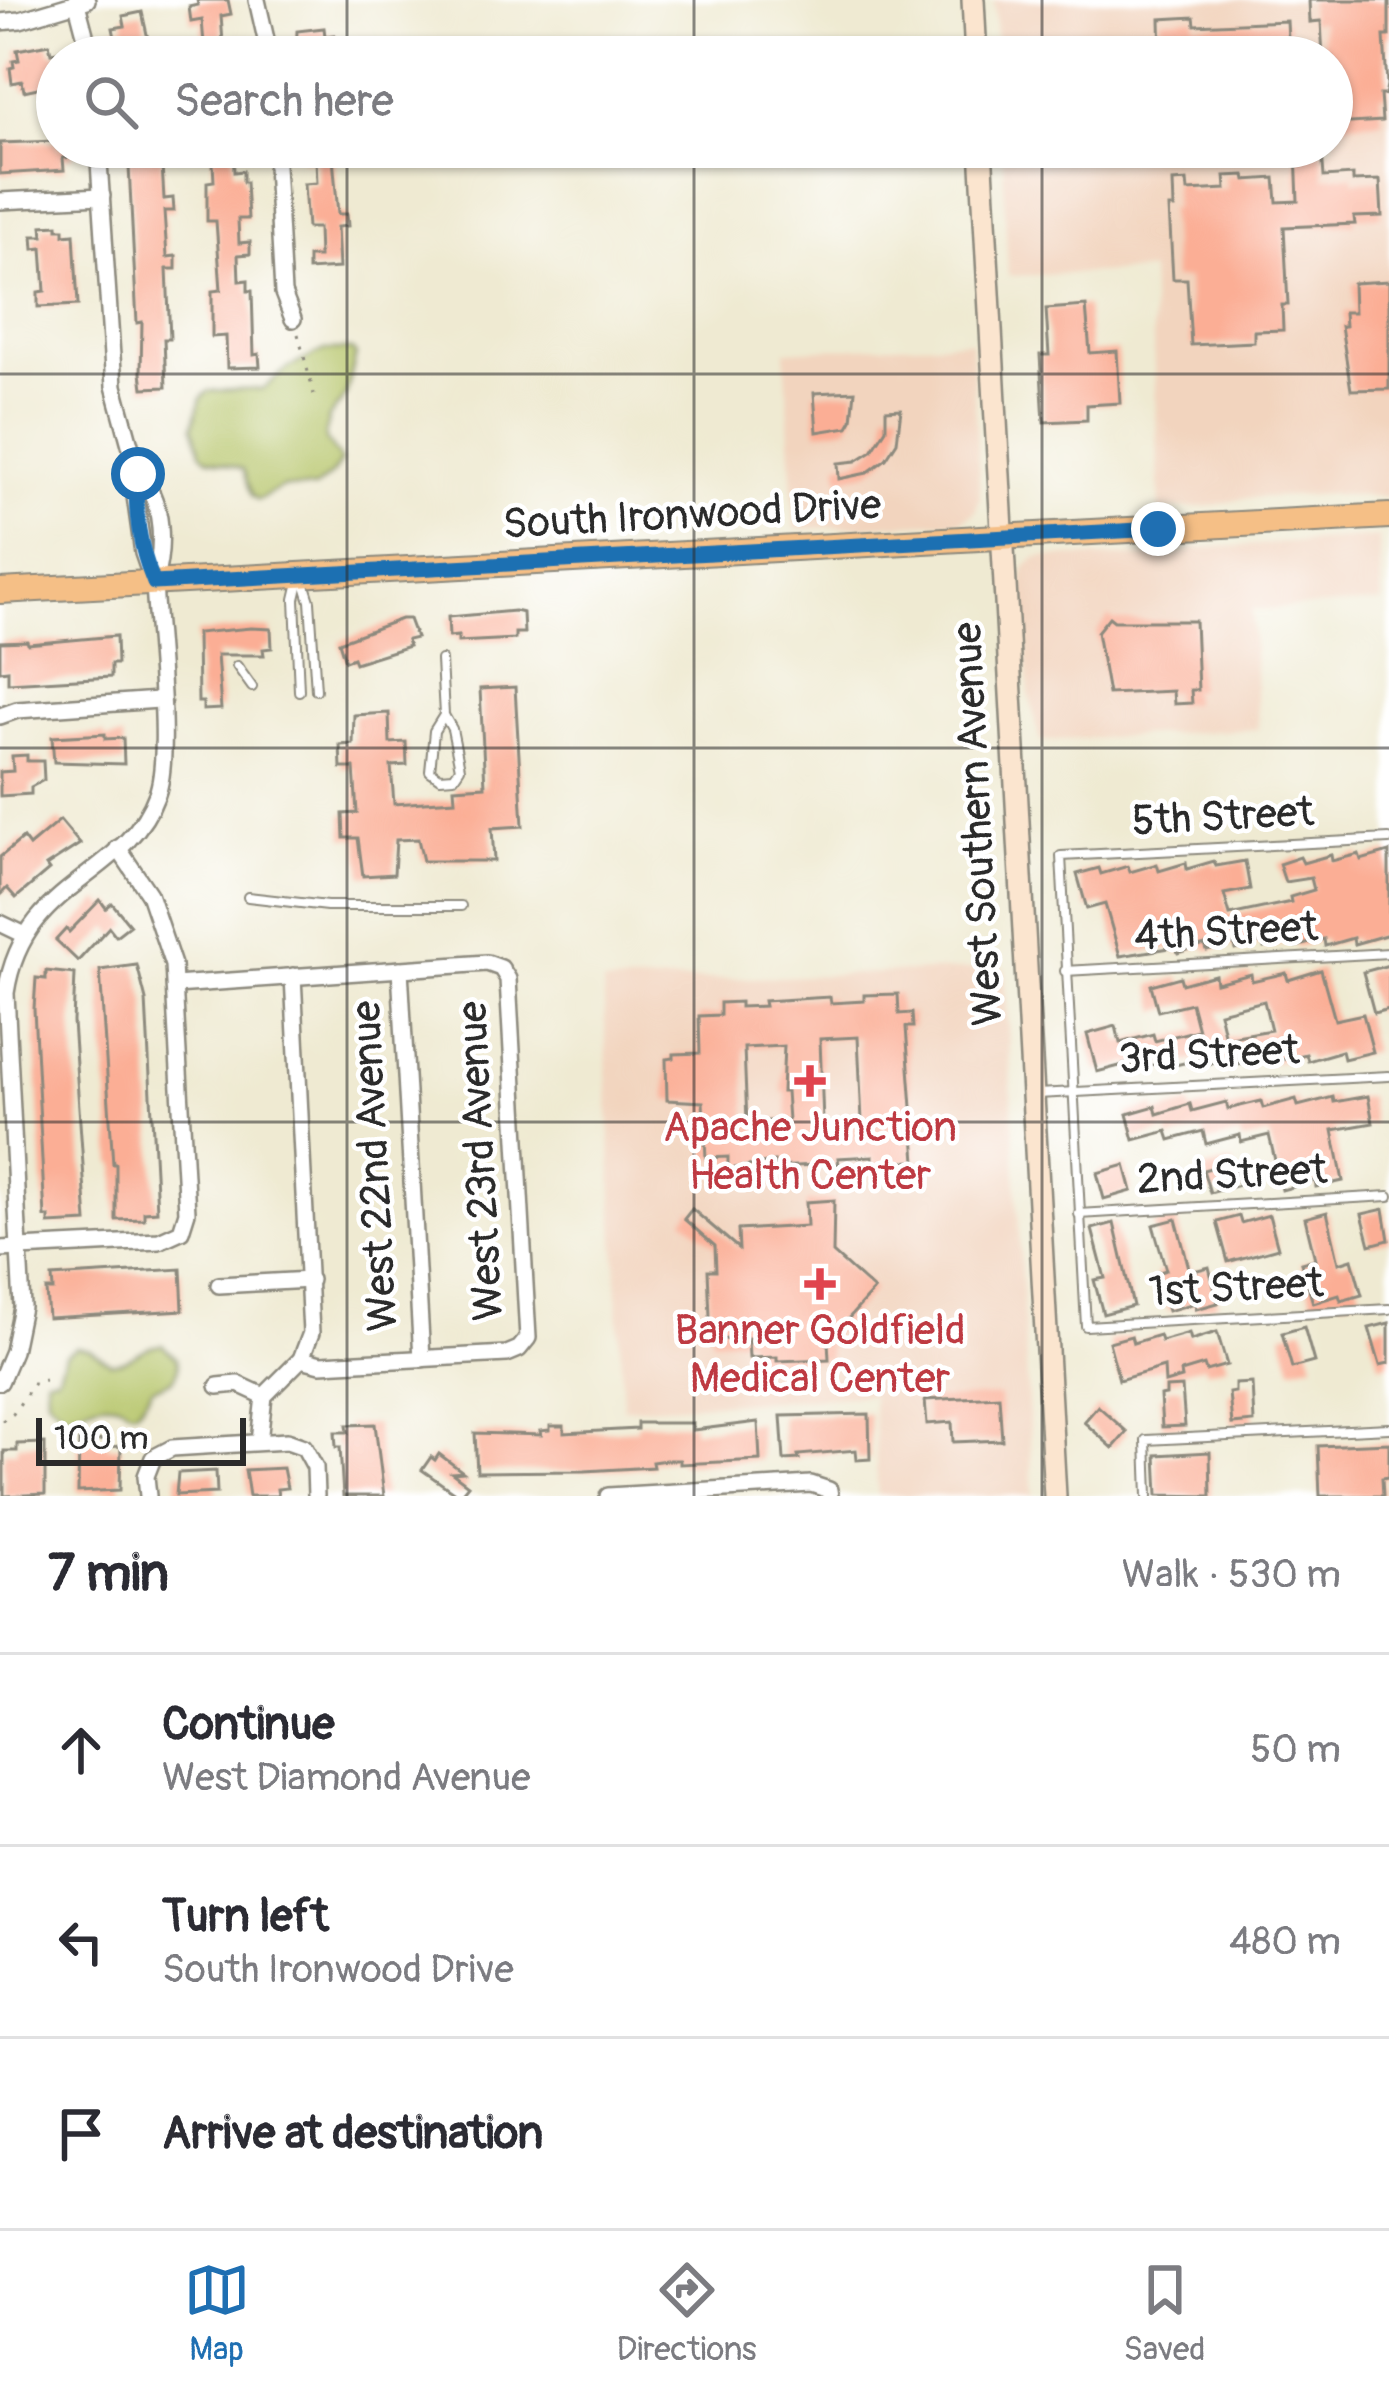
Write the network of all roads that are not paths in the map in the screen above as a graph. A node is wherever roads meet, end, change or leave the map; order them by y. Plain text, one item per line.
1 (257, 0) edge
2 (973, 0) edge
3 (80, 1) edge
4 (0, 22) edge
5 (87, 36) edge
6 (265, 36) edge
7 (975, 36) edge
8 (100, 168) edge
9 (276, 168) edge
10 (981, 168) edge
11 (102, 196) junction
12 (0, 201) edge
13 (293, 319) road end
14 (1389, 516) edge
15 (1001, 538) junction
16 (301, 575) junction
17 (154, 583) junction
18 (0, 591) edge
19 (441, 660) dead end
20 (237, 666) dead end
21 (252, 687) dead end
22 (316, 690) dead end
23 (299, 691) dead end
24 (159, 700) junction
25 (444, 715) junction
26 (0, 716) edge
27 (1389, 839) edge
28 (118, 848) junction
29 (248, 897) dead end
30 (461, 906) dead end
31 (0, 923) edge
32 (25, 934) junction
33 (1389, 953) edge
34 (400, 969) junction
35 (1065, 971) junction
36 (293, 976) junction
37 (175, 985) junction
38 (1389, 1076) edge
39 (1073, 1093) junction
40 (1032, 1094) junction
41 (1389, 1196) edge
42 (1079, 1214) junction
43 (21, 1248) junction
44 (0, 1250) edge
45 (310, 1280) junction
46 (219, 1285) dead end
47 (1389, 1310) edge
48 (302, 1359) junction
49 (422, 1359) junction
50 (0, 1382) edge
51 (218, 1386) dead end
52 (264, 1396) junction
53 (1389, 1428) edge
54 (259, 1442) junction
55 (829, 1493) edge
56 (658, 1495) edge
57 (148, 1496) edge
58 (316, 1496) edge
59 (608, 1496) edge
60 (1054, 1496) edge
61 (1148, 1496) edge

1 - 6 street
2 - 7 main road
3 - 4 street
3 - 5 street
8 - 11 street
9 - 13 street
10 - 15 main road, West Southern Avenue
11 - 12 street
11 - 17 street
14 - 15 main road, South Ironwood Drive
15 - 16 main road, South Ironwood Drive
15 - 40 main road, West Southern Avenue
16 - 17 main road, South Ironwood Drive
16 - 22 lane
16 - 23 lane
17 - 18 main road, South Ironwood Drive
17 - 24 street
19 - 25 lane
20 - 21 lane
24 - 26 street
24 - 28 street
25 - 25 lane
27 - 35 lane, 5th Street
28 - 32 street
28 - 37 street
29 - 30 lane
31 - 32 street
32 - 43 street
33 - 35 lane, 4th Street
34 - 36 street
34 - 49 street, West 22nd Avenue
34 - 49 street, West 23rd Avenue
35 - 39 lane
36 - 37 street
36 - 45 street
37 - 43 street
38 - 39 lane, 3rd Street
39 - 40 lane, 3rd Street
39 - 42 lane
40 - 60 main road, West Southern Avenue
41 - 42 lane, 2nd Street
42 - 47 lane, 1st Street
43 - 44 street
43 - 50 street
45 - 46 street
45 - 48 street
48 - 49 street
48 - 52 street
51 - 52 street
52 - 54 street
53 - 61 lane
54 - 57 street
54 - 58 street
55 - 56 street
56 - 59 street

